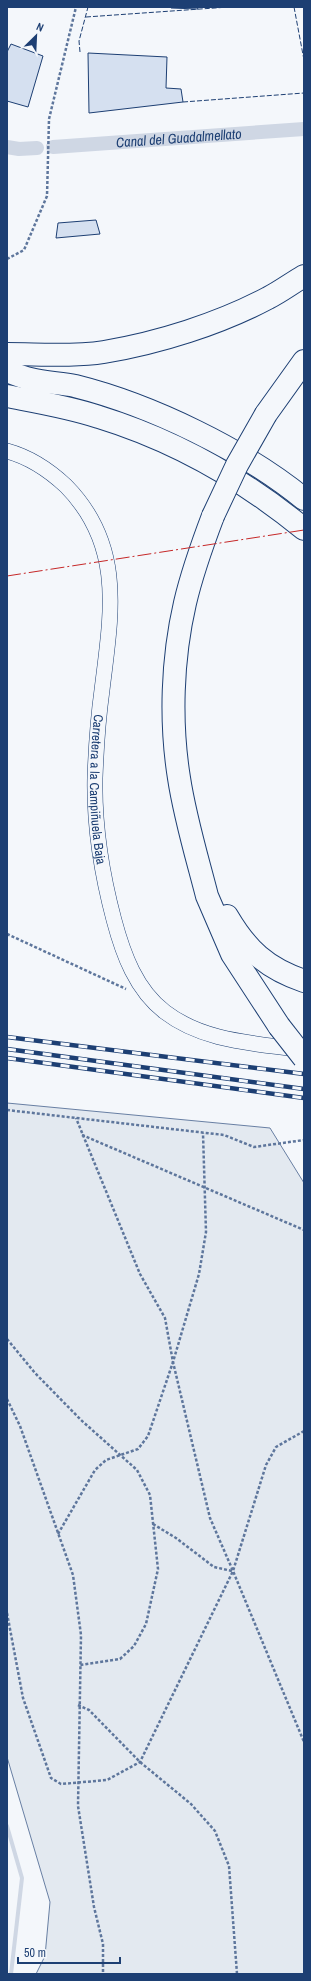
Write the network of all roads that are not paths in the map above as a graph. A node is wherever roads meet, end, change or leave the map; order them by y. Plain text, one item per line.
1 (304, 276) edge
2 (7, 354) edge
3 (304, 361) edge
4 (7, 371) edge
5 (7, 378) edge
6 (30, 379) junction
7 (7, 396) edge
8 (7, 451) edge
9 (304, 499) edge
10 (304, 530) edge
11 (197, 858) junction
12 (304, 980) edge
13 (304, 1050) edge
14 (304, 1058) edge

1 - 2 highway
3 - 11 highway, bridge
4 - 6 highway
5 - 6 highway
6 - 9 highway
7 - 10 highway
8 - 13 street, Carretera a la Campiñuela Baja
11 - 12 highway
11 - 14 highway, bridge

